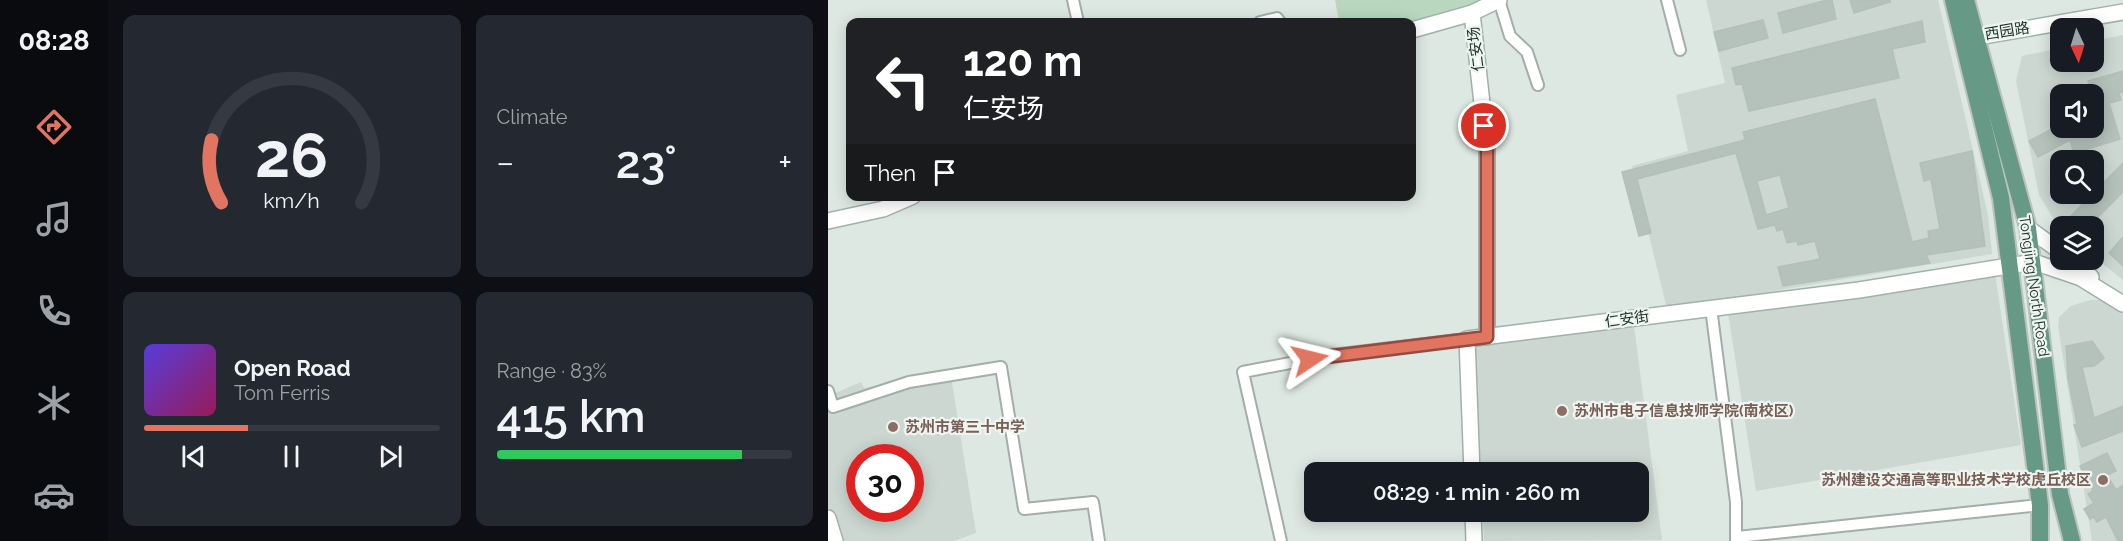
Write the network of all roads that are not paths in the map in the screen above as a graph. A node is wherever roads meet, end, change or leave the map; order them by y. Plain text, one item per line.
1 (1073, 0) edge
2 (1499, 0) edge
3 (1667, 0) edge
4 (1953, 0) edge
5 (1966, 0) edge
6 (2123, 12) edge
7 (1472, 13) junction
8 (1077, 18) edge
9 (1416, 29) edge
10 (1969, 38) junction
11 (1680, 50) dead end
12 (1538, 85) dead end
13 (901, 201) edge
14 (828, 221) edge
15 (2028, 228) junction
16 (2050, 244) edge
17 (2034, 262) junction
18 (2010, 265) junction
19 (2082, 270) edge
20 (2119, 301) edge
21 (1711, 308) junction
22 (1487, 337) junction
23 (1467, 339) junction
24 (828, 391) edge
25 (1472, 462) edge
26 (2061, 498) junction
27 (2040, 505) junction
28 (828, 518) edge
29 (1473, 522) edge
30 (1737, 539) edge
31 (835, 541) edge
32 (1099, 541) edge
33 (1281, 541) edge
34 (1474, 541) edge
35 (2040, 541) edge
36 (2045, 541) edge
37 (2064, 541) edge
38 (2072, 541) edge

1 - 8 street
2 - 7 street
2 - 12 street
3 - 11 street
4 - 10 main road, Tongjing North Road
5 - 10 main road, Tongjing North Road
6 - 10 street, 西园路
7 - 9 street
7 - 22 street, 仁安场
10 - 15 main road, Tongjing North Road
10 - 18 main road, Tongjing North Road
13 - 14 street
15 - 16 street
15 - 17 main road, Tongjing North Road
17 - 18 street, 仁安街
17 - 20 street
17 - 26 main road, Tongjing North Road
18 - 21 street, 仁安街
18 - 27 main road, Tongjing North Road
19 - 20 street
21 - 22 street, 仁安街
21 - 30 street
22 - 23 street, 仁安街
23 - 25 street
23 - 33 street, 仁安街
24 - 32 street
26 - 37 main road
26 - 38 main road, Tongjing North Road
27 - 30 street
27 - 35 main road, Tongjing North Road
27 - 36 main road
28 - 31 street
29 - 34 street

